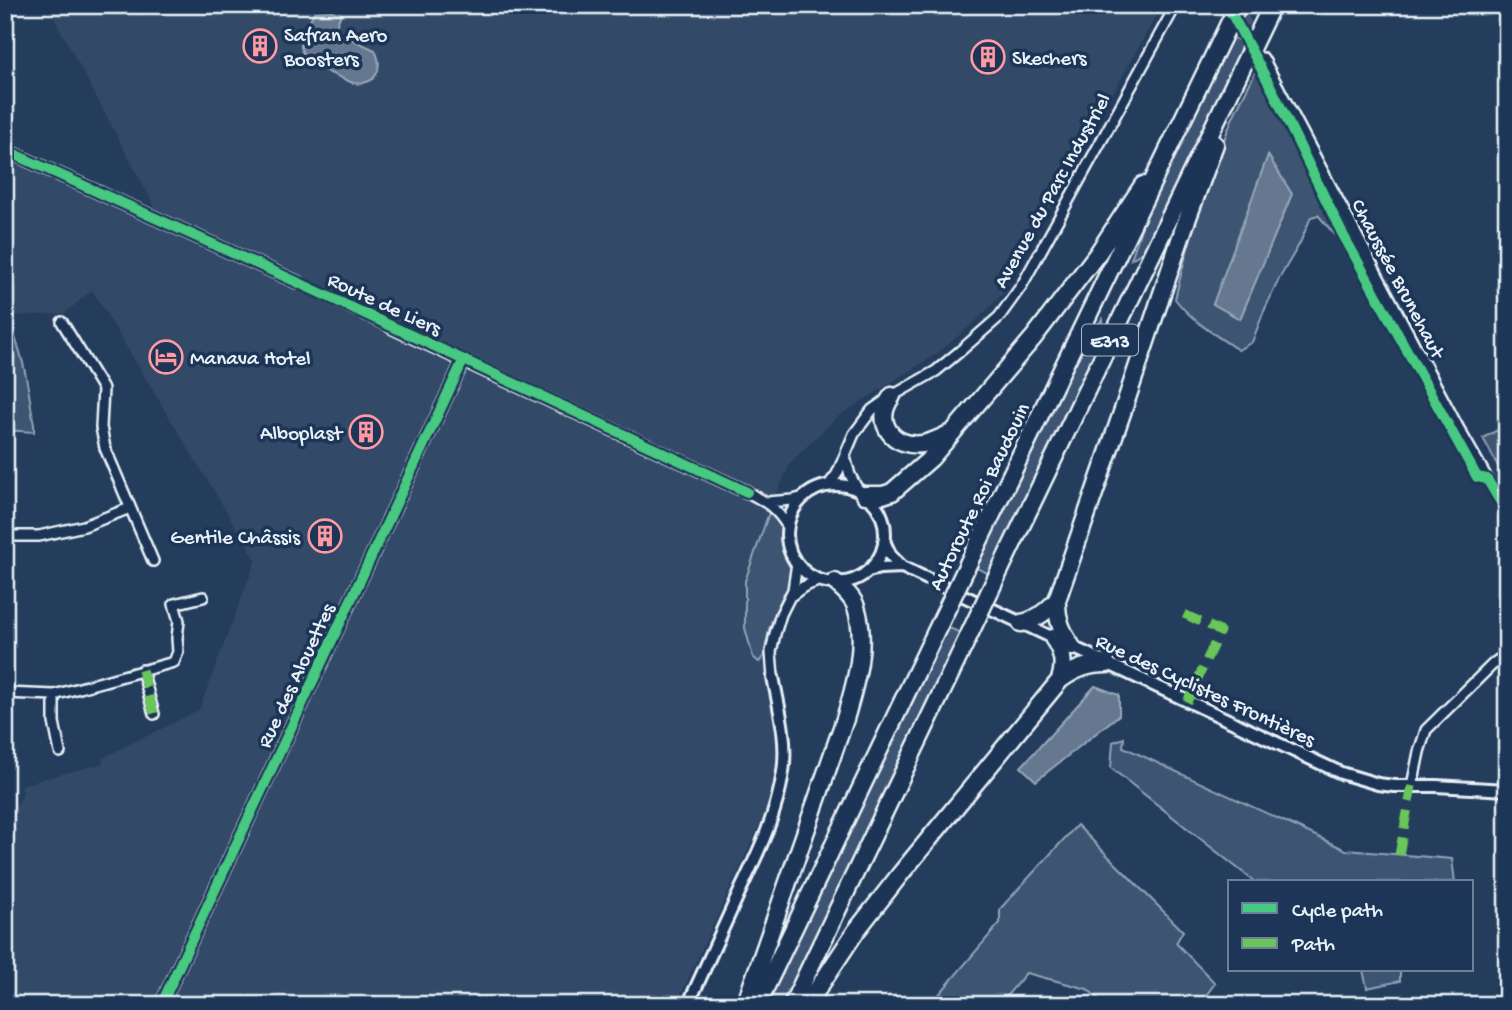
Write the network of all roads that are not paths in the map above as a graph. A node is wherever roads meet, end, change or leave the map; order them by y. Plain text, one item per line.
1 (1176, 5) edge
2 (1238, 5) edge
3 (1272, 5) edge
4 (1263, 58) tunnel mouth
5 (1224, 104) junction
6 (5, 150) edge
7 (1159, 168) junction
8 (299, 283) joint
9 (62, 322) dead end
10 (391, 327) joint
11 (463, 361) junction
12 (892, 396) junction
13 (954, 431) junction
14 (845, 457) junction
15 (828, 486) junction
16 (747, 492) joint
17 (861, 492) junction
18 (804, 497) junction
19 (767, 502) junction
20 (130, 508) junction
21 (1507, 513) edge
22 (788, 527) junction
23 (5, 536) edge
24 (884, 541) junction
25 (153, 561) dead end
26 (797, 563) junction
27 (902, 567) junction
28 (868, 571) junction
29 (828, 581) junction
30 (792, 595) junction
31 (204, 597) dead end
32 (1057, 600) junction
33 (1021, 623) junction
34 (1053, 638) junction
35 (1072, 647) junction
36 (1507, 654) edge
37 (1107, 664) junction
38 (142, 670) junction
39 (773, 677) joint
40 (1060, 680) junction
41 (5, 693) edge
42 (54, 695) junction
43 (153, 714) dead end
44 (60, 752) dead end
45 (1412, 786) junction
46 (1507, 790) edge
47 (161, 1005) edge
48 (688, 1005) edge
49 (745, 1005) edge
50 (757, 1005) edge
51 (792, 1005) edge
52 (807, 1005) edge

1 - 12 street, Avenue du Parc Industriel
2 - 7 highway, Autoroute Roi Baudouin / E313
3 - 5 highway, E313
4 - 21 street, Chaussée Brunehaut
5 - 32 highway
5 - 51 highway, E313, bridge
6 - 8 street, Route de Liers
7 - 13 highway
7 - 50 highway, Autoroute Roi Baudouin / E313, bridge
8 - 10 street, Route de Liers
9 - 20 street
10 - 11 street, Route de Liers
11 - 16 street, Route de Liers
11 - 47 street, Rue des Alouettes
12 - 13 highway
12 - 14 street, Avenue du Parc Industriel
13 - 17 highway
14 - 15 street, Avenue du Parc Industriel
14 - 17 street
15 - 17 street
15 - 18 street
16 - 19 street, Route de Liers
17 - 24 street
18 - 19 street
18 - 22 street
19 - 22 street, Route de Liers
20 - 23 street
20 - 25 street
22 - 26 street
24 - 27 street
24 - 28 street
26 - 29 street
26 - 30 street
27 - 28 street
27 - 33 street, Rue des Cyclistes Frontières
28 - 29 street
29 - 30 street
29 - 49 highway
30 - 39 street
31 - 38 street
32 - 33 highway
32 - 35 highway
33 - 34 street, Rue des Cyclistes Frontières
34 - 35 street, Rue des Cyclistes Frontières
34 - 40 highway
35 - 37 street, Rue des Cyclistes Frontières
36 - 45 street
37 - 40 highway
37 - 45 street, Rue des Cyclistes Frontières
38 - 42 street
38 - 43 street
39 - 48 street
40 - 52 highway
41 - 42 street
42 - 44 street
45 - 46 street, Rue des Cyclistes Frontières

